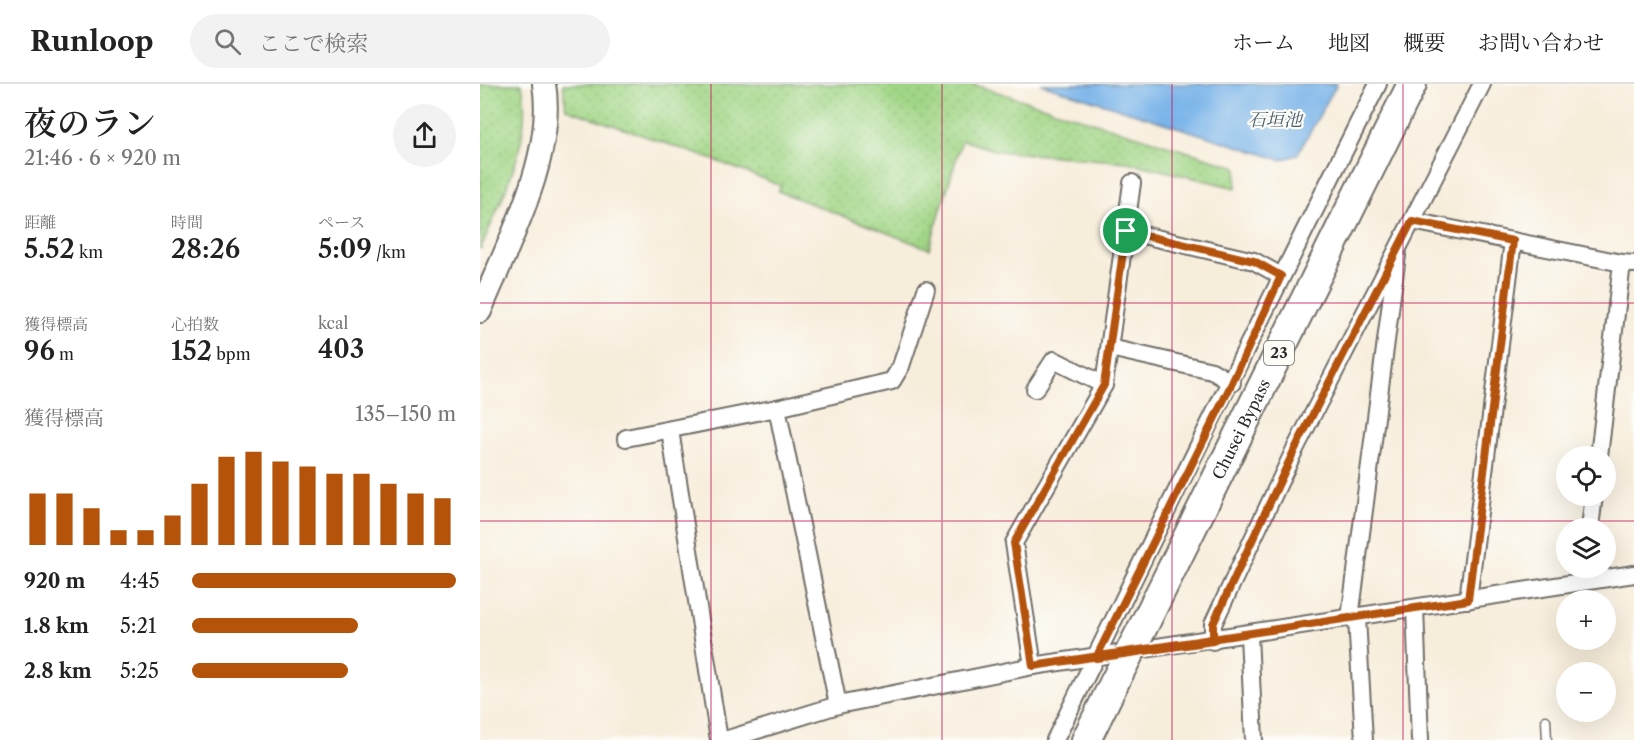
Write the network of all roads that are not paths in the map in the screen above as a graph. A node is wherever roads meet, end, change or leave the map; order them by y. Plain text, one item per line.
1 (544, 84) edge
2 (1378, 84) edge
3 (1412, 84) edge
4 (1482, 84) edge
5 (1132, 183) dead end
6 (1412, 221) junction
7 (1126, 231) junction
8 (1513, 241) junction
9 (1399, 246) junction
10 (1628, 264) edge
11 (1281, 276) junction
12 (926, 290) dead end
13 (480, 311) edge
14 (1110, 348) junction
15 (1232, 383) junction
16 (1104, 385) junction
17 (1035, 389) dead end
18 (777, 408) junction
19 (670, 430) junction
20 (626, 438) dead end
21 (1601, 446) edge
22 (1616, 574) edge
23 (1634, 574) edge
24 (1566, 578) edge
25 (1468, 600) junction
26 (1415, 608) junction
27 (1354, 618) junction
28 (1248, 635) junction
29 (1213, 641) junction
30 (1096, 658) junction
31 (1033, 666) junction
32 (838, 705) junction
33 (1546, 720) dead end
34 (719, 740) edge
35 (724, 740) edge
36 (1055, 740) edge
37 (1086, 740) edge
38 (1254, 740) edge
39 (1364, 740) edge
40 (1420, 740) edge
41 (1547, 740) edge

1 - 13 street
2 - 11 street
3 - 37 highway, Chusei Bypass / 23, bridge
4 - 6 street
5 - 7 street
6 - 8 street
6 - 9 street
7 - 11 street
7 - 14 street
8 - 10 street
8 - 25 street
9 - 27 street
9 - 29 street
10 - 21 street
11 - 15 street
12 - 18 street
14 - 15 street
14 - 16 street
15 - 30 street
16 - 17 street
16 - 31 street
18 - 19 street
18 - 32 street
19 - 20 street
19 - 34 street
22 - 23 street
24 - 25 street
25 - 26 street
26 - 27 street
26 - 40 street
27 - 28 street
27 - 39 street
28 - 29 street
28 - 38 street
29 - 30 street
30 - 31 street
30 - 36 street
31 - 32 street
32 - 35 street
33 - 41 lane

